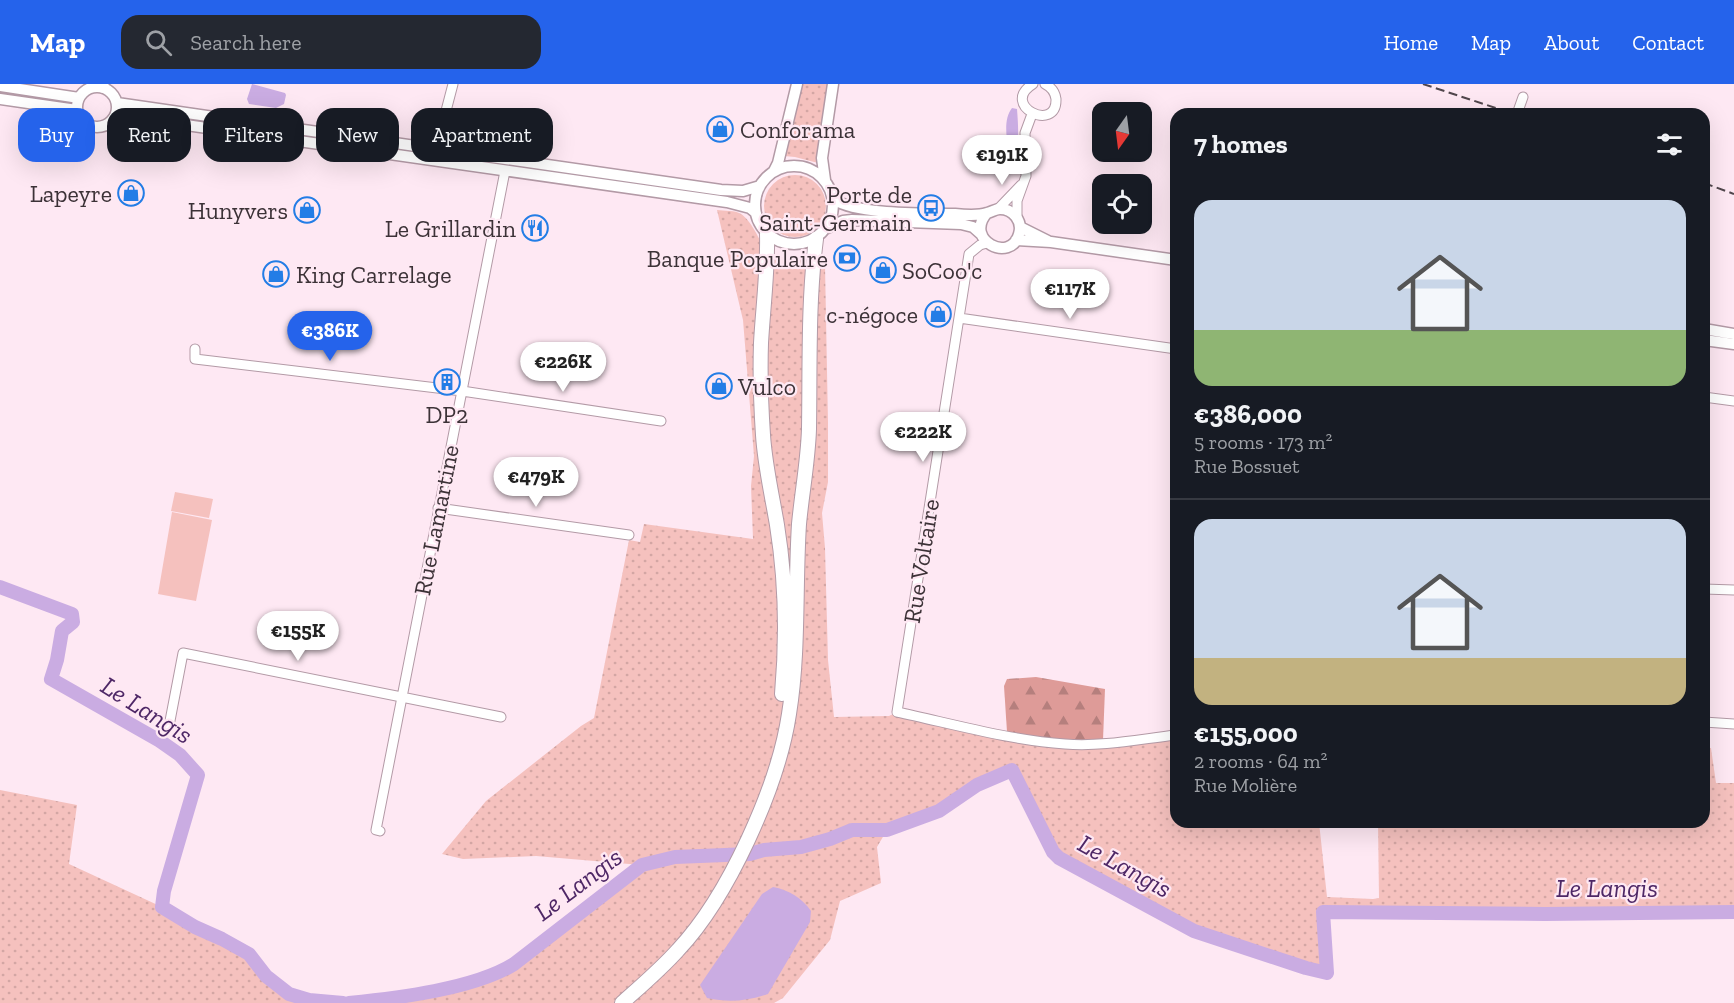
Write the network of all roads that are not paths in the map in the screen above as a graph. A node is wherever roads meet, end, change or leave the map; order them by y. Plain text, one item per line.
1 (453, 84) edge
2 (797, 84) edge
3 (833, 84) edge
4 (1033, 84) edge
5 (1045, 84) edge
6 (0, 86) edge
7 (103, 86) edge
8 (80, 98) junction
9 (1523, 98) dead end
10 (0, 99) edge
11 (117, 103) junction
12 (63, 108) edge
13 (78, 108) edge
14 (117, 108) edge
15 (447, 108) edge
16 (1519, 108) edge
17 (1032, 114) junction
18 (191, 127) edge
19 (411, 145) edge
20 (526, 162) edge
21 (505, 171) junction
22 (774, 171) junction
23 (825, 180) junction
24 (1023, 184) junction
25 (760, 186) junction
26 (834, 200) junction
27 (993, 211) junction
28 (756, 213) junction
29 (1018, 222) junction
30 (827, 228) junction
31 (767, 234) junction
32 (816, 239) junction
33 (985, 239) junction
34 (1016, 240) junction
35 (1051, 242) junction
36 (1170, 259) edge
37 (959, 318) junction
38 (1710, 330) edge
39 (1710, 334) edge
40 (1734, 336) edge
41 (1710, 341) edge
42 (1734, 344) edge
43 (195, 348) dead end
44 (1170, 348) edge
45 (462, 391) junction
46 (1710, 398) edge
47 (1734, 401) edge
48 (661, 420) dead end
49 (438, 508) junction
50 (629, 535) dead end
51 (1710, 589) edge
52 (1734, 590) edge
53 (403, 696) junction
54 (501, 717) dead end
55 (1710, 722) edge
56 (1734, 724) edge
57 (169, 726) dead end
58 (1170, 736) edge
59 (773, 774) junction
60 (380, 831) dead end
61 (622, 1003) edge

1 - 15 street
2 - 22 main road
3 - 23 main road
4 - 17 street
5 - 17 street
6 - 8 main road
7 - 8 main road
7 - 11 main road
8 - 13 main road
9 - 16 street
10 - 12 main road
11 - 14 main road
11 - 19 main road
17 - 24 street
18 - 21 main road
20 - 25 main road
21 - 28 main road
21 - 45 street, Rue Lamartine
22 - 23 main road
22 - 25 main road
23 - 26 main road
24 - 27 street
24 - 29 street
25 - 28 main road
26 - 27 main road
26 - 30 main road
27 - 29 main road
27 - 33 main road
28 - 31 main road
29 - 34 main road
29 - 35 main road
30 - 32 main road
30 - 33 main road
31 - 32 main road
31 - 59 highway
32 - 59 highway
33 - 34 main road
33 - 37 street, Rue Voltaire
34 - 35 main road
35 - 36 main road
37 - 44 street
37 - 58 street, Rue Voltaire
38 - 40 main road
39 - 40 main road
41 - 42 main road
43 - 45 street
45 - 48 street
45 - 49 street, Rue Lamartine
46 - 47 street
49 - 50 street
49 - 53 street, Rue Lamartine
51 - 52 street
53 - 54 street
53 - 57 street
53 - 60 street, Rue Lamartine
55 - 56 street
59 - 61 highway

